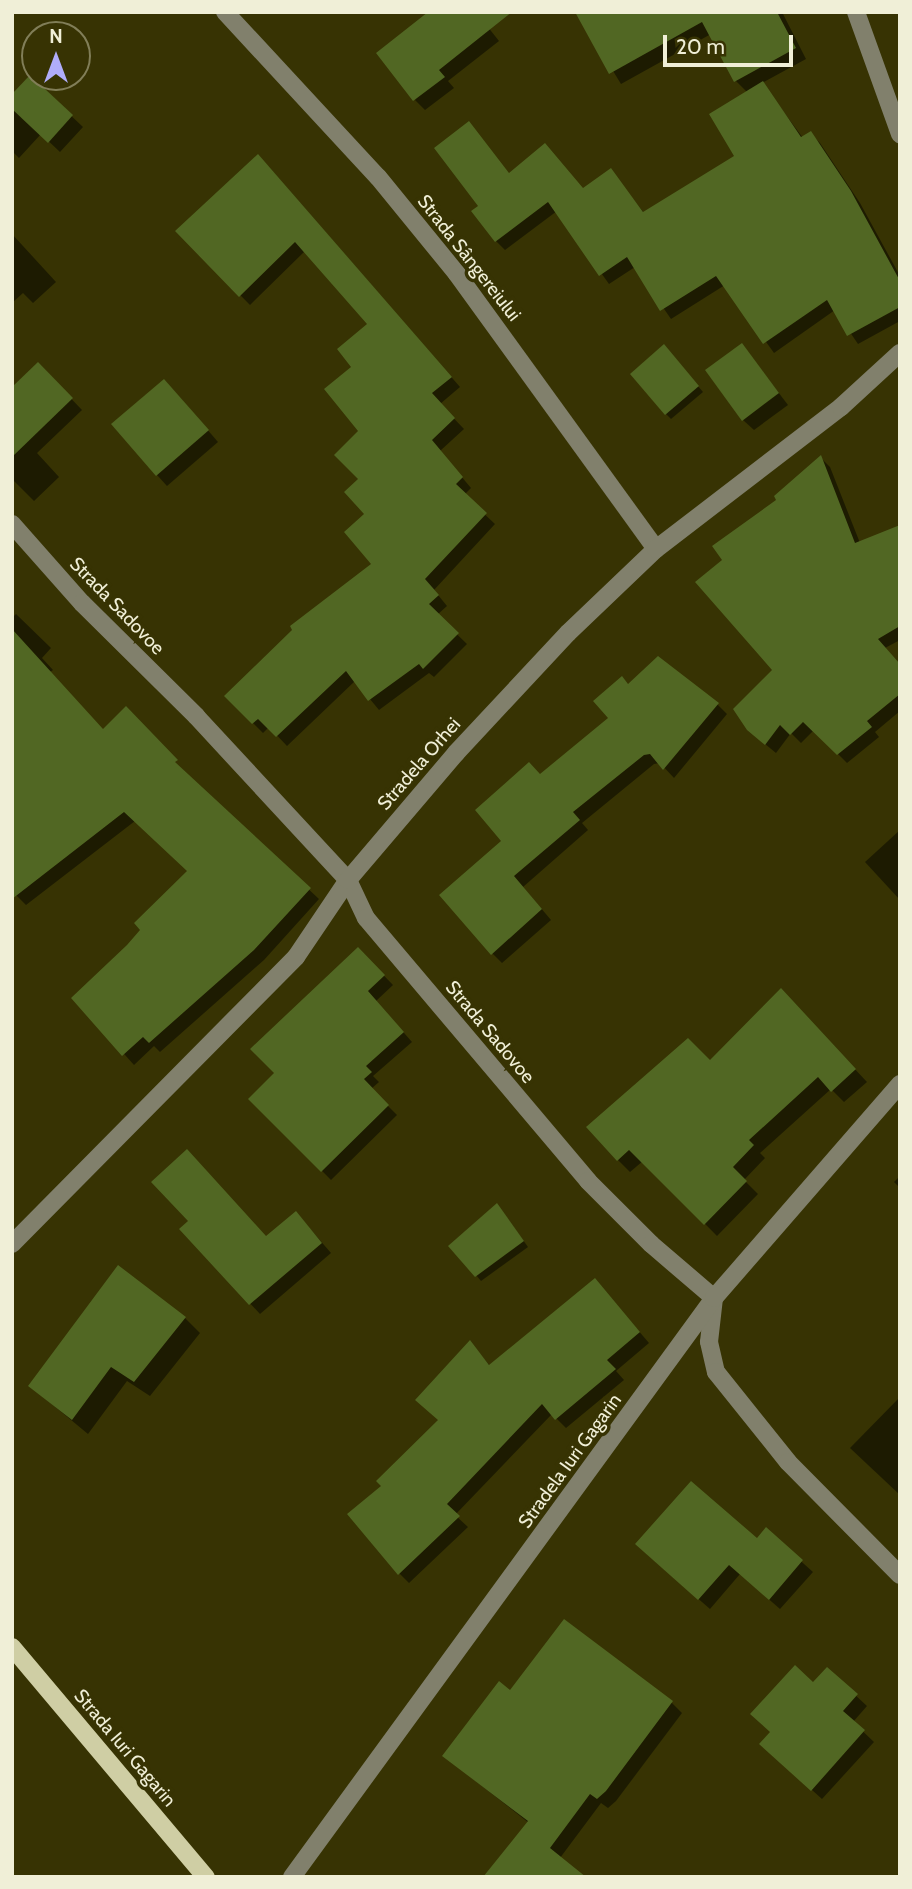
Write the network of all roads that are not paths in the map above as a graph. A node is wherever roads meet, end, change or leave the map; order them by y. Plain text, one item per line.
1 (225, 12) edge
2 (856, 12) edge
3 (900, 134) edge
4 (900, 353) edge
5 (12, 524) edge
6 (656, 548) junction
7 (348, 880) junction
8 (900, 1084) edge
9 (12, 1244) edge
10 (714, 1298) junction
11 (900, 1575) edge
12 (12, 1647) edge
13 (206, 1877) edge
14 (292, 1877) edge

1 - 6 street, Strada Sângereiului
2 - 3 street
4 - 6 street, Stradela Orhei
5 - 7 street, Strada Sadovoe
6 - 7 street, Stradela Orhei
7 - 9 street, Stradela Orhei
7 - 10 street, Strada Sadovoe
8 - 10 street, Stradela Iuri Gagarin
10 - 11 street
10 - 14 street, Stradela Iuri Gagarin
12 - 13 main road, Strada Iuri Gagarin

